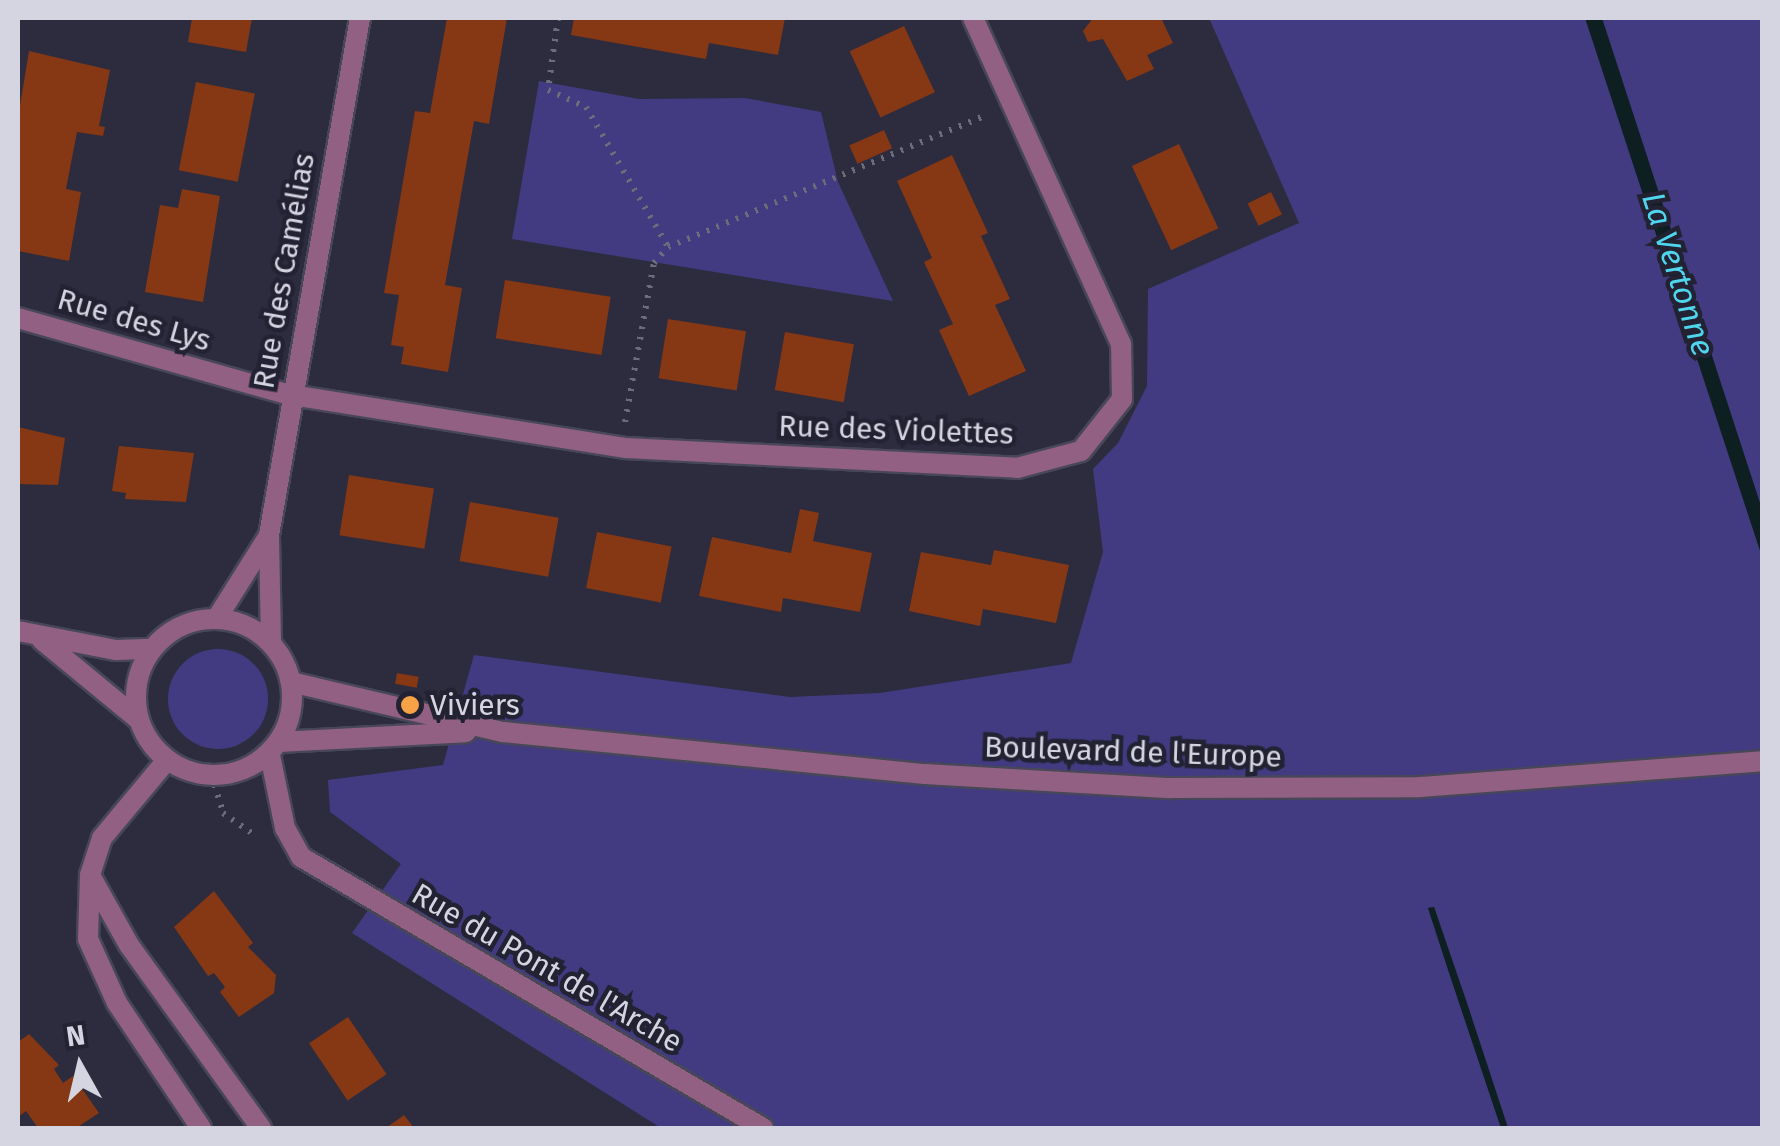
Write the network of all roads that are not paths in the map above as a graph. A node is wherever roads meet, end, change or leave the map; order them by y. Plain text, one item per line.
1 (360, 18) edge
2 (973, 18) edge
3 (18, 318) edge
4 (291, 396) junction
5 (269, 535) junction
6 (218, 618) junction
7 (18, 631) edge
8 (41, 638) junction
9 (270, 642) junction
10 (152, 649) junction
11 (291, 682) junction
12 (138, 719) junction
13 (503, 732) junction
14 (274, 749) junction
15 (167, 760) junction
16 (1762, 760) edge
17 (90, 875) junction
18 (201, 1128) edge
19 (261, 1128) edge
20 (763, 1128) edge

1 - 4 street, Rue des Camélias
2 - 4 street, Rue des Violettes
3 - 4 street, Rue des Lys
4 - 5 street, Rue des Camélias
5 - 6 street, Rue des Camélias
5 - 9 street, Rue des Camélias
6 - 9 street
6 - 10 street
7 - 8 street
8 - 10 street
8 - 12 street
9 - 11 street
10 - 12 street
11 - 13 street, Boulevard de l'Europe
11 - 14 street
12 - 15 street
13 - 14 street, Boulevard de l'Europe
13 - 16 street, Boulevard de l'Europe
14 - 15 street
14 - 20 street, Rue du Pont de l'Arche
15 - 17 street
17 - 18 street
17 - 19 street

